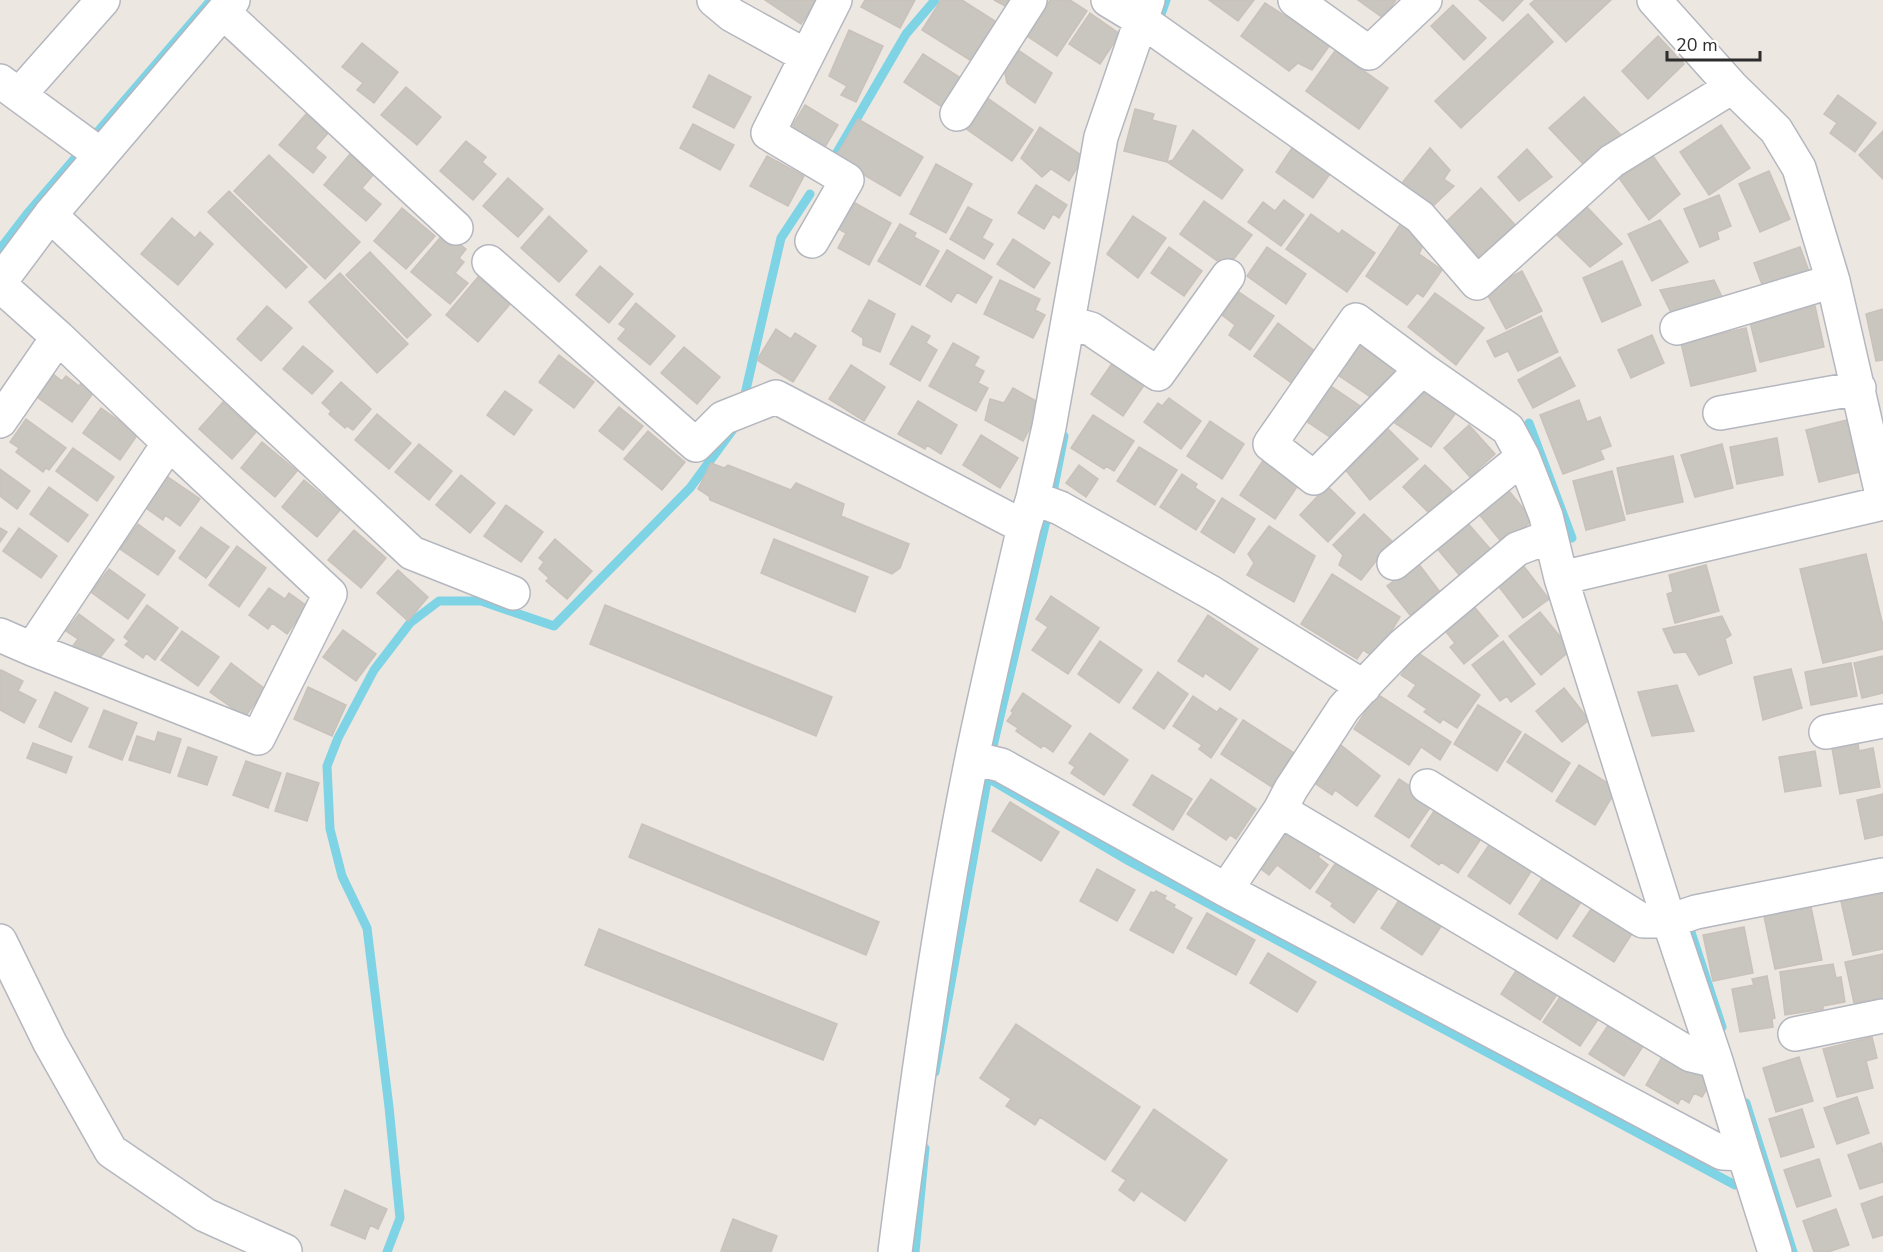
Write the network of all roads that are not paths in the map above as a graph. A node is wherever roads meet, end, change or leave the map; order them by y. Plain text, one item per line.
1 (103, 0) edge
2 (714, 0) edge
3 (835, 0) edge
4 (1030, 0) edge
5 (1108, 0) edge
6 (1295, 0) edge
7 (1425, 0) edge
8 (1654, 0) edge
9 (228, 6) edge
10 (1150, 20) edge
11 (806, 56) junction
12 (1732, 87) junction
13 (10, 88) edge
14 (957, 114) dead end
15 (101, 155) junction
16 (50, 214) junction
17 (456, 228) dead end
18 (812, 241) dead end
19 (489, 262) dead end
20 (1228, 276) dead end
21 (1833, 281) junction
22 (0, 283) edge
23 (1079, 326) junction
24 (1677, 327) dead end
25 (58, 337) junction
26 (1422, 369) junction
27 (1859, 388) junction
28 (1720, 413) dead end
29 (0, 421) edge
30 (169, 443) junction
31 (1523, 457) junction
32 (1883, 501) edge
33 (1040, 509) junction
34 (1551, 536) junction
35 (1394, 563) dead end
36 (1561, 578) junction
37 (513, 593) dead end
38 (0, 635) edge
39 (32, 649) junction
40 (1364, 687) junction
41 (1883, 721) edge
42 (1826, 732) dead end
43 (986, 762) junction
44 (1427, 786) dead end
45 (1280, 810) junction
46 (1883, 875) edge
47 (1226, 891) junction
48 (1682, 917) junction
49 (0, 941) edge
50 (1883, 1016) edge
51 (1795, 1034) dead end
52 (1716, 1061) junction
53 (1744, 1154) junction
54 (285, 1251) edge
55 (895, 1252) edge
56 (1775, 1252) edge

1 - 13 street
2 - 11 street
3 - 11 street
4 - 14 street
5 - 10 street
6 - 7 street
8 - 12 street
9 - 15 street
9 - 17 street
10 - 12 street
10 - 23 street
11 - 18 street
12 - 21 street
13 - 15 street
15 - 16 street
16 - 22 street
16 - 37 street
19 - 33 street
20 - 23 street
21 - 24 street
21 - 27 street
22 - 25 street
23 - 33 street
25 - 29 street
25 - 30 street
26 - 26 street
26 - 31 street
27 - 28 street
27 - 32 street
30 - 39 street
30 - 39 street
31 - 34 street
31 - 35 street
32 - 36 street
33 - 40 street
33 - 43 street
34 - 36 street
34 - 40 street
36 - 48 street
38 - 39 street
40 - 45 street
41 - 42 street
43 - 47 street
43 - 55 street
44 - 48 street
45 - 47 street
45 - 52 street
46 - 48 street
47 - 53 street
48 - 52 street
49 - 54 street
50 - 51 street
52 - 53 street
53 - 56 street

